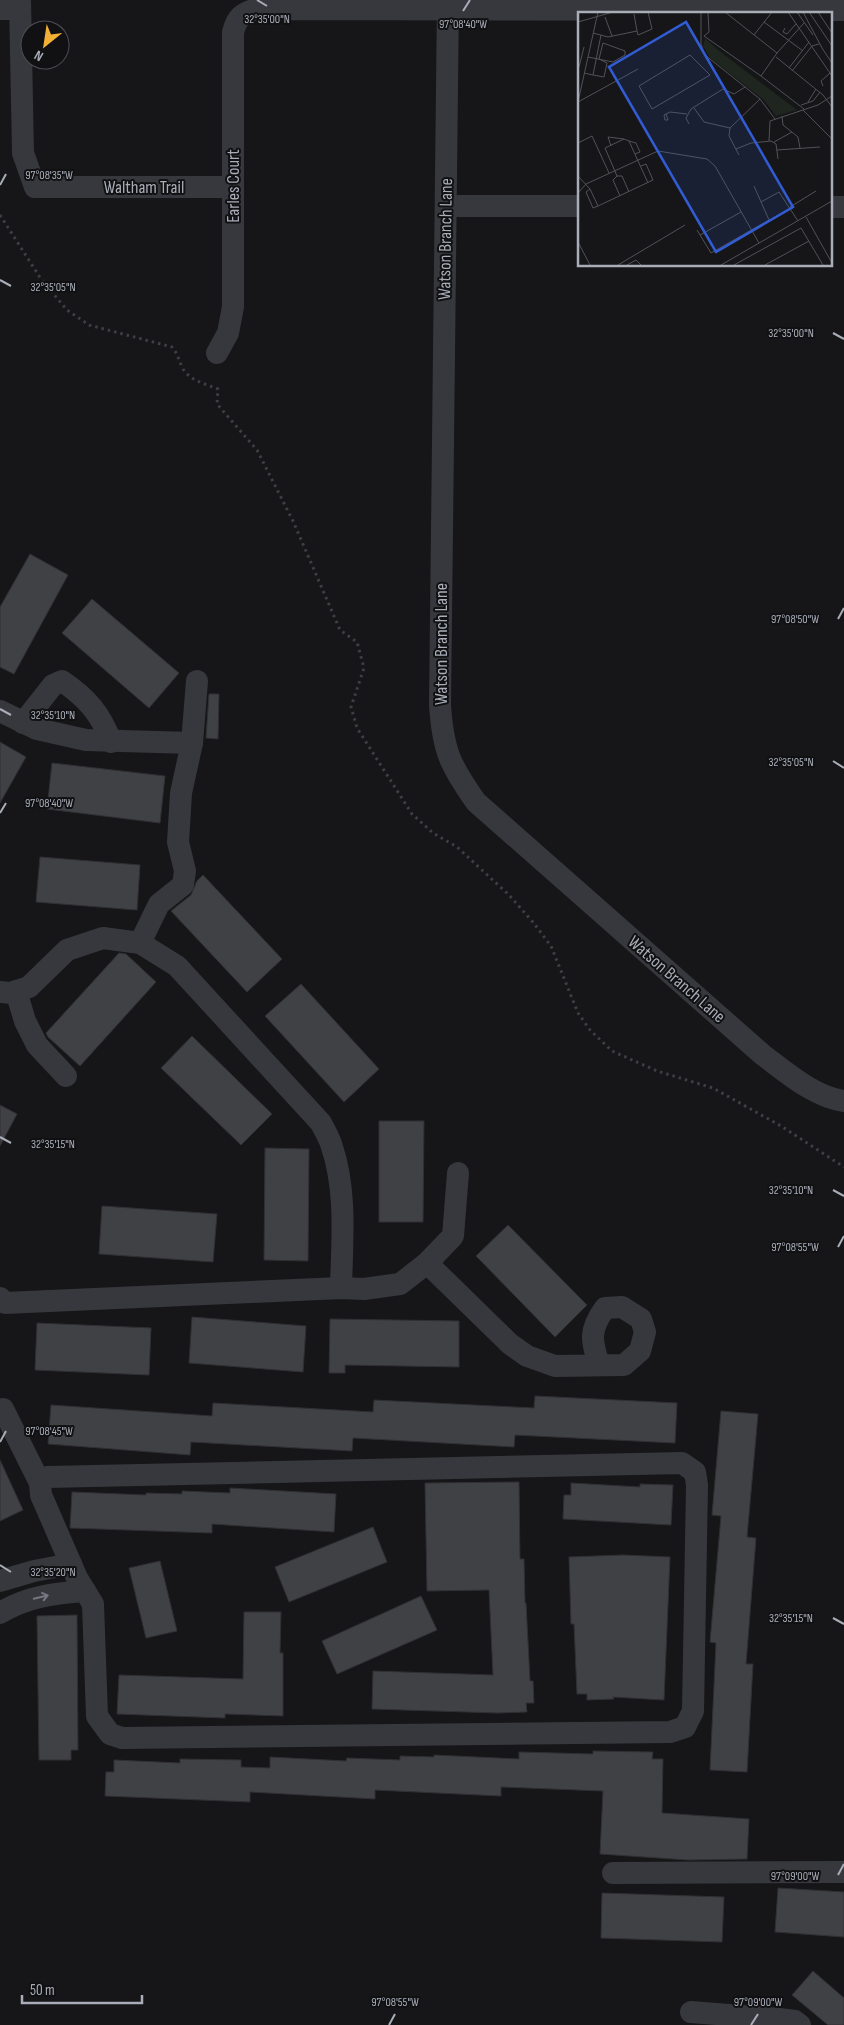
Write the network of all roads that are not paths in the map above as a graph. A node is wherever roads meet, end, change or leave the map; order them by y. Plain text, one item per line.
1 (448, 5) edge
2 (13, 6) edge
3 (844, 10) edge
4 (233, 187) junction
5 (446, 206) junction
6 (578, 206) edge
7 (217, 353) dead end
8 (197, 681) dead end
9 (0, 711) edge
10 (23, 722) junction
11 (111, 742) junction
12 (192, 743) junction
13 (140, 943) junction
14 (8, 992) edge
15 (66, 1076) dead end
16 (844, 1101) edge
17 (458, 1173) dead end
18 (427, 1263) junction
19 (341, 1288) junction
20 (0, 1298) edge
21 (599, 1365) dead end
22 (3, 1409) dead end
23 (40, 1483) junction
24 (71, 1564) junction
25 (0, 1581) edge
26 (85, 1591) junction
27 (0, 1612) edge
28 (844, 1872) edge
29 (614, 1873) dead end
30 (691, 2012) dead end
31 (786, 2023) edge

1 - 3 street
1 - 4 street, Earles Court
1 - 5 street, Watson Branch Lane
2 - 4 street, Waltham Trail
4 - 7 street, Earles Court
5 - 6 street
5 - 16 street, Watson Branch Lane
8 - 12 street
9 - 10 street
10 - 11 street
10 - 11 street
11 - 12 street
12 - 13 street
13 - 14 street
13 - 19 street
14 - 15 street
17 - 18 street
18 - 19 street
18 - 21 street
19 - 20 street
22 - 23 street
23 - 24 street
23 - 26 street
24 - 25 street
24 - 26 street
27 -> 26 street
28 - 29 street
30 - 31 street

